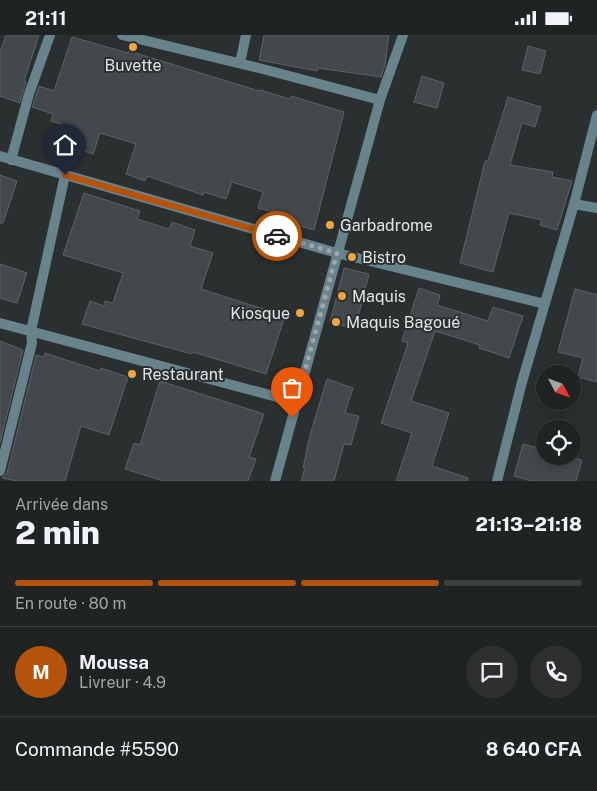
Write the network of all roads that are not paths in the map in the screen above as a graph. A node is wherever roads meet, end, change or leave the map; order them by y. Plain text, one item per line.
1 (50, 35) edge
2 (122, 35) edge
3 (246, 35) edge
4 (403, 35) edge
5 (240, 63) junction
6 (380, 100) junction
7 (597, 115) edge
8 (0, 156) edge
9 (11, 159) junction
10 (65, 175) junction
11 (574, 204) junction
12 (597, 208) edge
13 (337, 253) junction
14 (545, 304) junction
15 (0, 323) edge
16 (31, 331) junction
17 (296, 402) junction
18 (0, 471) edge
19 (275, 481) edge
20 (497, 481) edge

1 - 9 street
2 - 5 street
3 - 5 street
4 - 6 street
5 - 6 street
6 - 13 street
7 - 11 street
8 - 9 street
9 - 10 street
10 - 13 street
10 - 16 street
11 - 12 street
11 - 14 street
13 - 14 street
13 - 17 street
14 - 20 street
15 - 16 street
16 - 17 street
16 - 18 street
17 - 19 street

